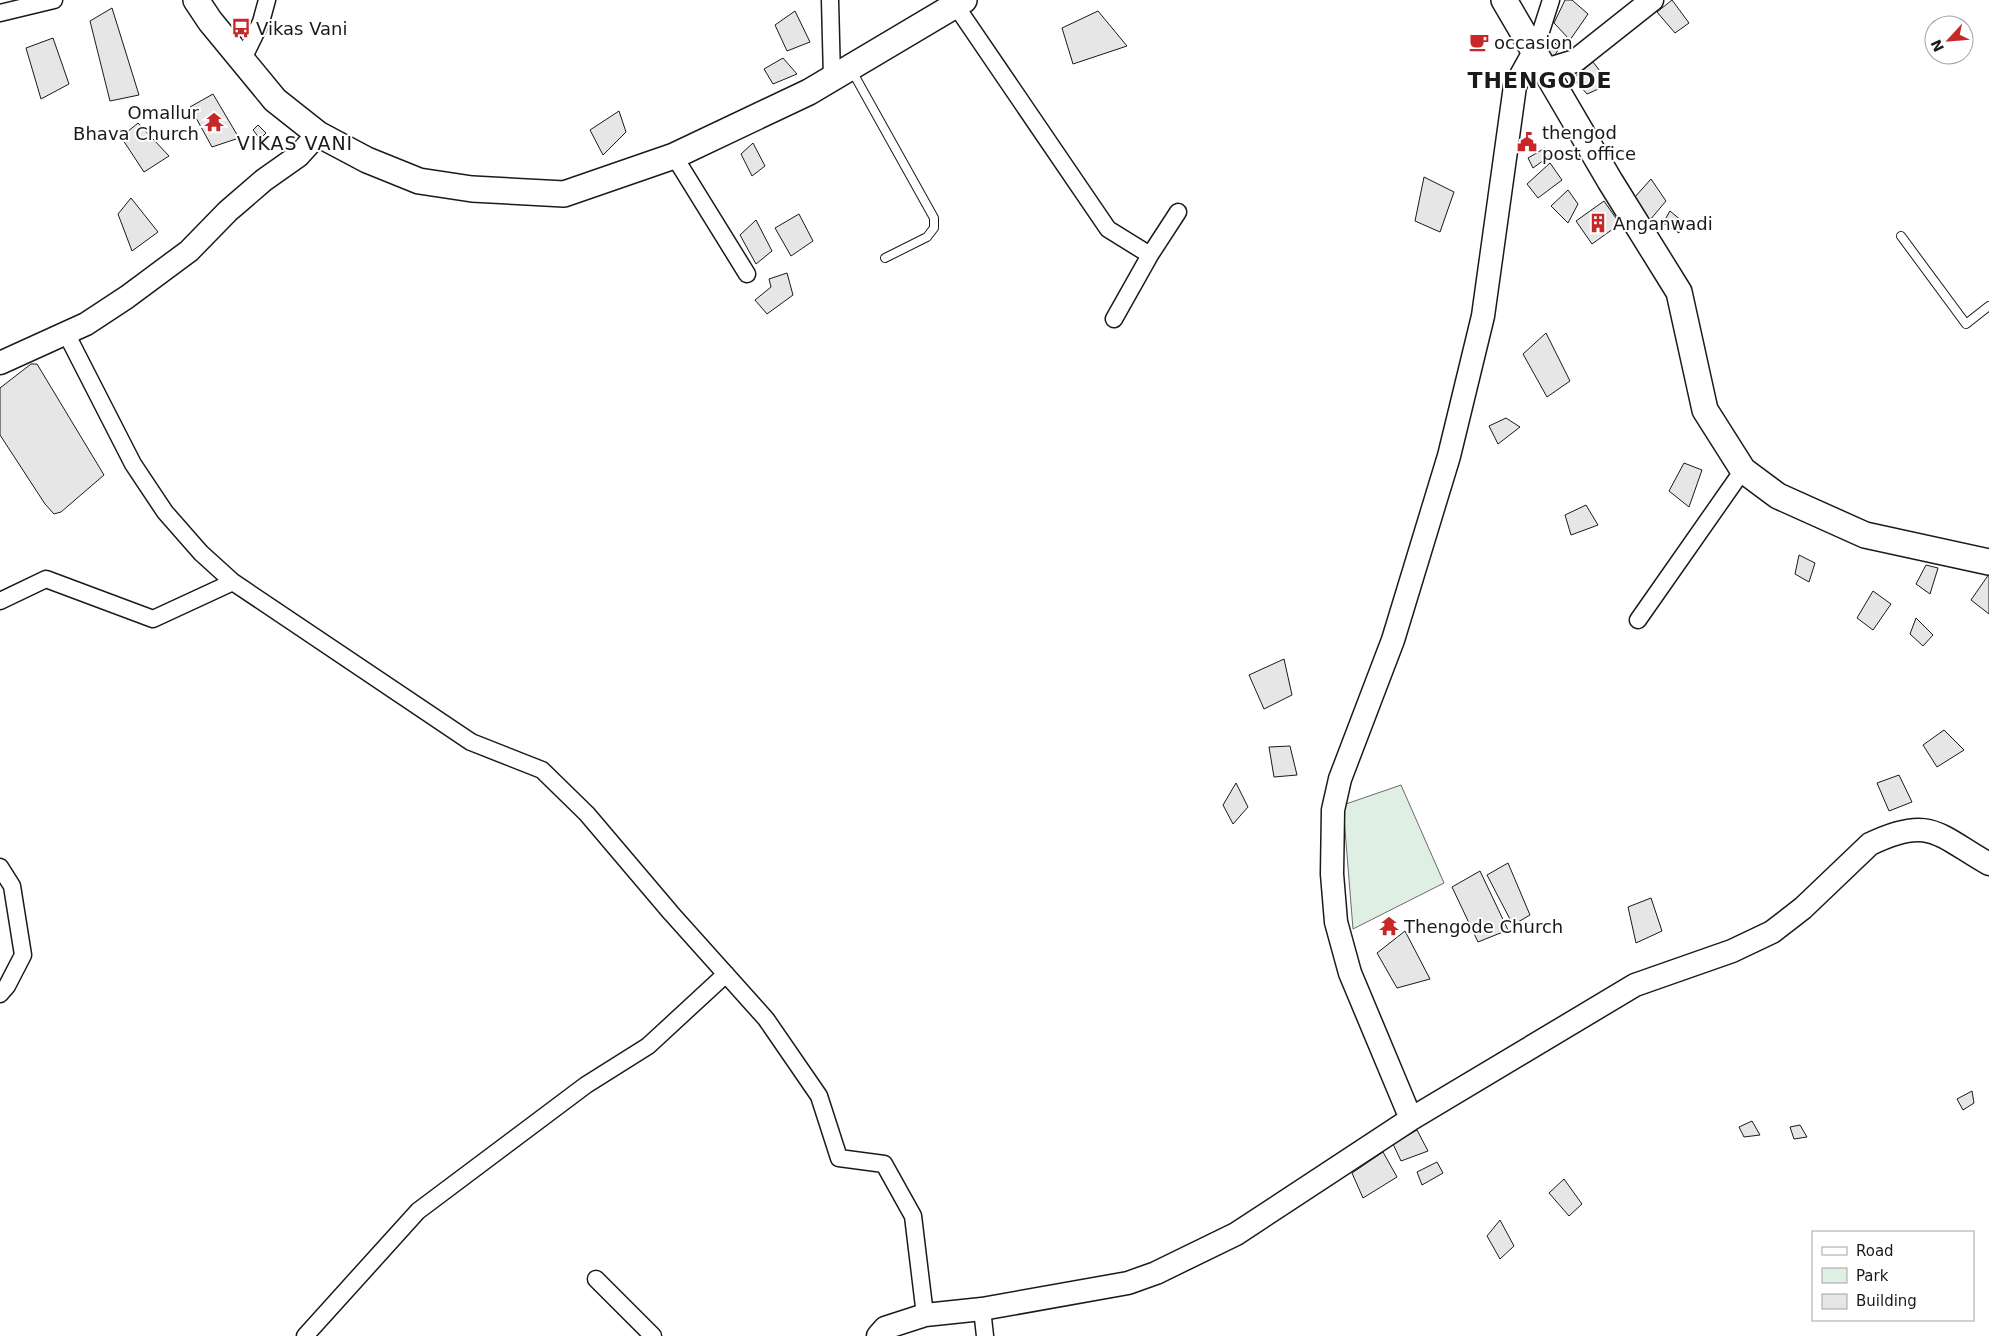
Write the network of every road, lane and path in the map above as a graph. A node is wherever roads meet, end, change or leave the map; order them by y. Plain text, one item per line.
1 (54, 0) edge
2 (196, 0) edge
3 (267, 0) edge
4 (830, 0) edge
5 (1504, 0) edge
6 (1551, 0) edge
7 (1652, 0) edge
8 (960, 3) edge
9 (0, 13) edge
10 (1541, 60) junction
11 (242, 61) junction
12 (841, 73) junction
13 (318, 134) junction
14 (674, 156) junction
15 (1178, 212) dead end
16 (1901, 236) dead end
17 (1150, 255) junction
18 (885, 258) dead end
19 (747, 274) dead end
20 (1989, 306) edge
21 (1114, 319) dead end
22 (66, 333) junction
23 (0, 363) edge
24 (1743, 470) junction
25 (1989, 562) edge
26 (233, 582) junction
27 (0, 601) edge
28 (1638, 620) dead end
29 (1989, 864) edge
30 (0, 867) edge
31 (726, 974) junction
32 (0, 994) edge
33 (1411, 1119) junction
34 (596, 1279) dead end
35 (982, 1309) junction
36 (925, 1315) junction
37 (304, 1336) edge
38 (653, 1336) edge
39 (878, 1336) edge
40 (985, 1336) edge

1 - 9 street
2 - 11 main road
3 - 11 street
4 - 12 street
5 - 10 main road
6 - 10 street
7 - 10 street
8 - 12 main road
8 - 17 street
10 - 24 main road
10 - 33 street
11 - 13 main road
12 - 14 main road
12 - 18 lane
13 - 14 main road
13 - 22 street
14 - 19 street
15 - 17 street
16 - 20 lane
17 - 21 street
22 - 23 street
22 - 26 street
24 - 25 main road
24 - 28 street
26 - 27 street
26 - 31 street
29 - 33 street
30 - 32 street
31 - 36 street
31 - 37 street
33 - 35 street
34 - 38 street
35 - 36 street
35 - 40 street
36 - 39 street

